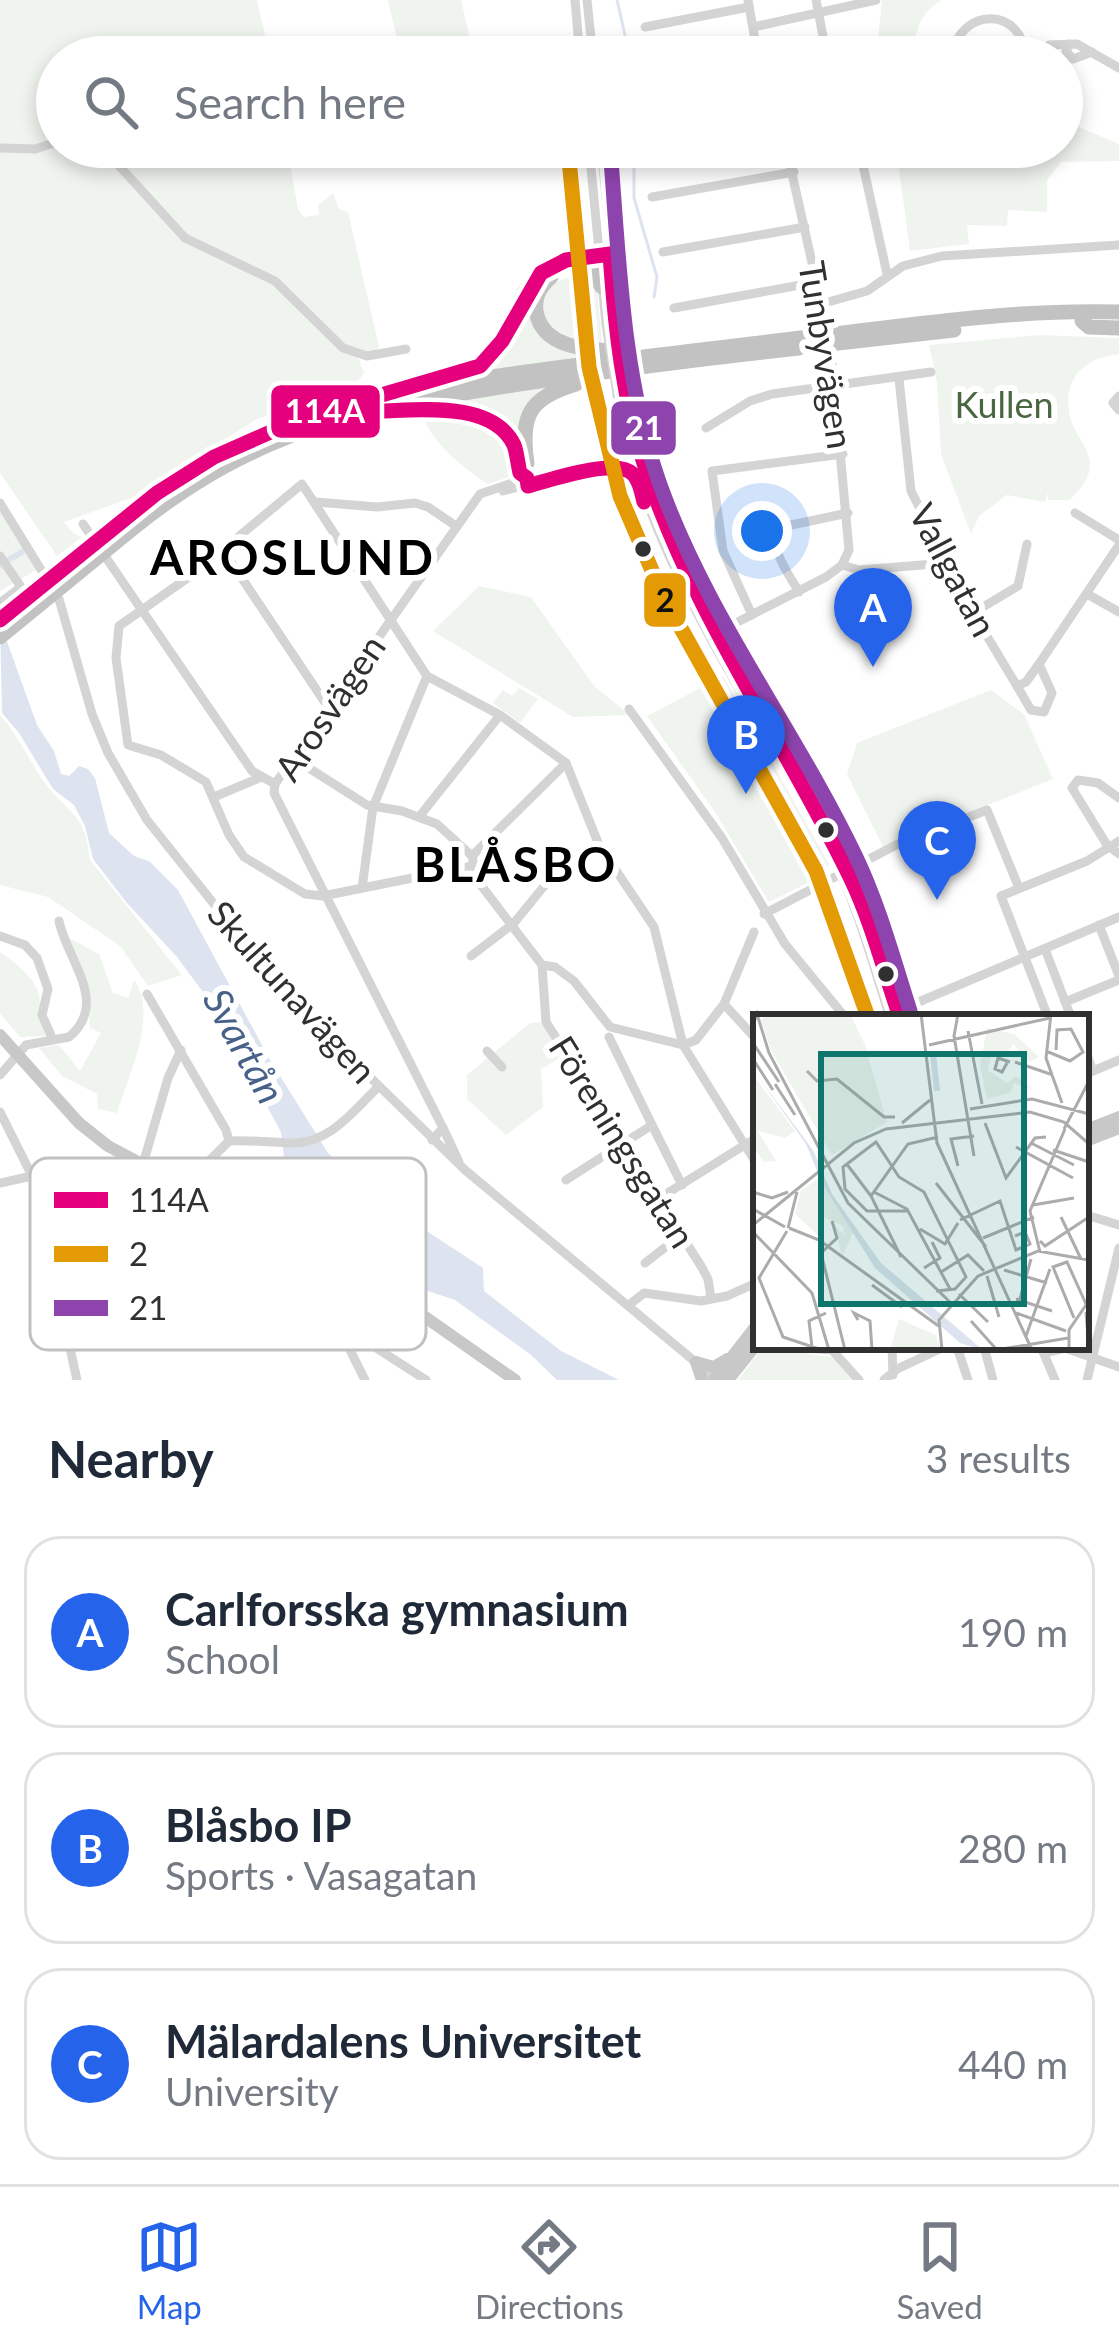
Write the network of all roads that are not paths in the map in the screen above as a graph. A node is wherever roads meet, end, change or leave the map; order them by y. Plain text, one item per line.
1 (575, 0) edge
2 (587, 0) edge
3 (816, 0) edge
4 (876, 0) edge
5 (748, 3) edge
6 (817, 13) junction
7 (645, 27) dead end
8 (753, 27) junction
9 (578, 36) edge
10 (590, 36) edge
11 (754, 36) edge
12 (822, 36) edge
13 (959, 36) edge
14 (1020, 36) edge
15 (1083, 49) edge
16 (1119, 68) edge
17 (36, 147) edge
18 (0, 148) edge
19 (121, 168) edge
20 (590, 168) edge
21 (600, 168) edge
22 (793, 168) edge
23 (864, 168) edge
24 (794, 172) junction
25 (652, 197) dead end
26 (805, 227) junction
27 (1119, 245) edge
28 (662, 253) dead end
29 (596, 258) junction
30 (887, 274) junction
31 (817, 283) junction
32 (602, 287) junction
33 (821, 304) junction
34 (674, 308) dead end
35 (1117, 316) edge
36 (406, 349) dead end
37 (649, 355) junction
38 (634, 369) junction
39 (931, 372) dead end
40 (899, 379) junction
41 (836, 385) junction
42 (426, 395) junction
43 (1119, 396) edge
44 (404, 398) junction
45 (1119, 410) edge
46 (706, 428) dead end
47 (623, 429) junction
48 (843, 454) junction
49 (636, 457) junction
50 (608, 463) junction
51 (635, 476) junction
52 (527, 482) junction
53 (316, 502) junction
54 (0, 503) edge
55 (1075, 512) dead end
56 (848, 513) junction
57 (83, 524) dead end
58 (127, 525) junction
59 (456, 526) junction
60 (1119, 543) edge
61 (1028, 544) dead end
62 (223, 550) junction
63 (2, 559) edge
64 (947, 563) junction
65 (842, 565) junction
66 (799, 592) junction
67 (1087, 594) junction
68 (0, 603) edge
69 (142, 608) junction
70 (1119, 612) edge
71 (974, 613) junction
72 (752, 615) junction
73 (392, 617) junction
74 (0, 620) edge
75 (714, 634) junction
76 (0, 637) edge
77 (1039, 664) junction
78 (427, 676) junction
79 (1016, 685) junction
80 (328, 707) junction
81 (629, 709) dead end
82 (500, 715) junction
83 (293, 758) junction
84 (566, 763) junction
85 (260, 778) junction
86 (275, 784) junction
87 (214, 797) junction
88 (1119, 798) edge
89 (373, 807) junction
90 (419, 817) junction
91 (1113, 843) edge
92 (599, 844) junction
93 (1119, 854) edge
94 (472, 861) junction
95 (844, 873) junction
96 (362, 888) junction
97 (1019, 888) junction
98 (323, 896) junction
99 (764, 914) junction
100 (1119, 917) edge
101 (59, 921) dead end
102 (1100, 925) junction
103 (510, 927) junction
104 (754, 932) dead end
105 (0, 936) edge
106 (1045, 949) junction
107 (471, 956) dead end
108 (1024, 958) junction
109 (542, 965) junction
110 (1119, 978) edge
111 (147, 994) dead end
112 (1065, 1002) junction
113 (724, 1004) junction
114 (841, 1014) edge
115 (894, 1014) edge
116 (896, 1014) edge
117 (1047, 1014) edge
118 (1070, 1014) edge
119 (0, 1035) edge
120 (753, 1036) edge
121 (609, 1037) dead end
122 (53, 1040) junction
123 (683, 1045) junction
124 (0, 1048) edge
125 (181, 1050) junction
126 (487, 1052) dead end
127 (14, 1054) junction
128 (1119, 1060) edge
129 (502, 1067) dead end
130 (1090, 1072) edge
131 (0, 1075) edge
132 (377, 1088) junction
133 (0, 1116) edge
134 (1119, 1117) edge
135 (652, 1125) junction
136 (443, 1128) junction
137 (1119, 1128) edge
138 (1089, 1129) edge
139 (433, 1140) junction
140 (753, 1140) edge
141 (229, 1141) junction
142 (1089, 1141) edge
143 (622, 1143) junction
144 (744, 1146) junction
145 (128, 1158) edge
146 (145, 1158) edge
147 (212, 1158) edge
148 (753, 1159) edge
149 (461, 1167) junction
150 (30, 1172) edge
151 (30, 1176) edge
152 (566, 1180) dead end
153 (0, 1184) edge
154 (682, 1185) junction
155 (658, 1199) junction
156 (1089, 1216) edge
157 (1119, 1225) edge
158 (681, 1235) junction
159 (1119, 1247) edge
160 (645, 1263) dead end
161 (753, 1284) edge
162 (1106, 1292) junction
163 (1119, 1295) edge
164 (711, 1298) junction
165 (629, 1305) junction
166 (426, 1318) edge
167 (753, 1331) edge
168 (70, 1350) edge
169 (350, 1350) edge
170 (379, 1350) edge
171 (753, 1350) edge
172 (836, 1350) edge
173 (938, 1350) edge
174 (1043, 1350) edge
175 (1070, 1350) edge
176 (733, 1355) junction
177 (1092, 1355) junction
178 (696, 1362) junction
179 (1119, 1367) edge
180 (992, 1376) edge
181 (891, 1378) edge
182 (968, 1378) edge
183 (76, 1380) edge
184 (365, 1380) edge
185 (425, 1380) edge
186 (515, 1380) edge
187 (702, 1380) edge
188 (716, 1380) edge
189 (728, 1380) edge
190 (859, 1380) edge
191 (1055, 1380) edge
192 (1087, 1380) edge

1 - 9 street
2 - 10 street
3 - 6 street
4 - 6 street
5 - 7 street
5 - 8 street
6 - 8 street
6 - 12 street
8 - 11 street
13 - 14 street
15 - 16 street
17 - 18 street
19 - 36 street
20 - 29 street
21 - 29 street
22 - 24 street, Tunbyvägen
23 - 30 street
24 - 25 street
24 - 26 street, Tunbyvägen
26 - 28 street
26 - 31 street, Tunbyvägen
27 - 30 street
29 - 32 street
29 - 32 highway
29 - 37 highway
29 - 42 highway
29 - 49 street, bridge
30 - 33 street
31 - 33 street, Tunbyvägen
31 - 34 street
32 - 47 street, bridge
33 - 41 street, Tunbyvägen, bridge
35 - 37 highway
35 - 38 highway
37 - 42 highway
38 - 42 highway
38 - 52 highway
39 - 40 street
40 - 41 street
40 - 64 street, Vallgatan
41 - 46 street
41 - 48 street, Tunbyvägen
42 - 44 highway
42 - 44 highway
42 - 52 highway
43 - 45 street
44 - 58 highway
44 - 58 highway
47 - 49 street
47 - 50 street
48 - 56 street, Tunbyvägen
48 - 72 street
49 - 50 street, Arosvägen
49 - 51 street
49 - 75 street
50 - 51 street
50 - 52 street, Arosvägen
51 - 75 street
52 - 59 street, Arosvägen
53 - 59 street
53 - 62 street
53 - 73 street
54 - 132 street, Skultunavägen
55 - 60 street
56 - 65 street, Tunbyvägen
56 - 66 street
57 - 69 street
58 - 74 highway, bridge
58 - 76 highway, bridge
59 - 73 street, Arosvägen
60 - 67 street
61 - 71 street
62 - 69 street
62 - 80 street
63 - 68 street
64 - 65 street
64 - 71 street, Vallgatan
65 - 66 street
66 - 72 street
67 - 70 street
67 - 77 street
69 - 85 street
69 - 87 street
71 - 79 street, Vallgatan
72 - 75 street
73 - 78 street
73 - 80 street, Arosvägen
75 - 95 street
77 - 79 street
77 - 79 street, Vallgatan
78 - 82 street
78 - 89 street
80 - 83 street, Arosvägen
81 - 99 street
82 - 84 street
82 - 90 street
83 - 86 street, Arosvägen
83 - 89 street
84 - 92 street
84 - 94 street
85 - 86 street
85 - 87 street
86 - 98 street, Arosvägen
87 - 98 street
88 - 91 street
89 - 90 street
89 - 96 street
90 - 94 street
91 - 93 street
91 - 97 street
92 - 103 street
92 - 123 street
94 - 96 street
94 - 103 street
95 - 97 street
95 - 99 street
95 - 115 street
96 - 98 street
97 - 108 street
98 - 136 street, Arosvägen
99 - 114 street
100 - 102 street
101 - 122 street
102 - 106 street
102 - 110 street
103 - 107 street
103 - 109 street
104 - 113 street
105 - 122 street
106 - 108 street
106 - 112 street
108 - 116 street
108 - 117 street
109 - 123 street
109 - 143 street, Föreningsgatan
110 - 112 street
111 - 125 street
112 - 118 street
113 - 120 street
113 - 123 street
119 - 127 main road
121 - 135 street
122 - 127 street
123 - 144 street
124 - 127 main road
125 - 141 street
125 - 146 street
126 - 129 street
127 - 131 street
127 - 145 main road
128 - 130 street
132 - 139 street, Skultunavägen
132 - 141 street
133 - 150 street
134 - 138 main road
135 - 143 street
135 - 154 street
136 - 139 street
136 - 149 street, Arosvägen
137 - 142 main road
139 - 149 street, Skultunavägen
140 - 144 street
141 - 147 street
143 - 152 street
143 - 155 street, Föreningsgatan
144 - 148 street
144 - 154 street
149 - 165 street, Skultunavägen
151 - 153 street
154 - 155 street
155 - 158 street, Föreningsgatan
156 - 157 street
158 - 160 street
158 - 164 street, Föreningsgatan
159 - 162 street
161 - 164 street
162 - 163 street
162 - 177 street
164 - 165 street
165 - 178 street, Skultunavägen
166 - 186 main road
167 - 176 main road
168 - 183 street
169 - 184 street
170 - 185 street
171 - 189 main road
172 - 190 street
173 - 181 street
174 - 191 street
175 - 177 street
176 - 178 main road
176 - 188 main road
177 - 179 street
177 - 192 street
178 - 187 main road
178 - 188 street, Skultunavägen
180 - 182 street

